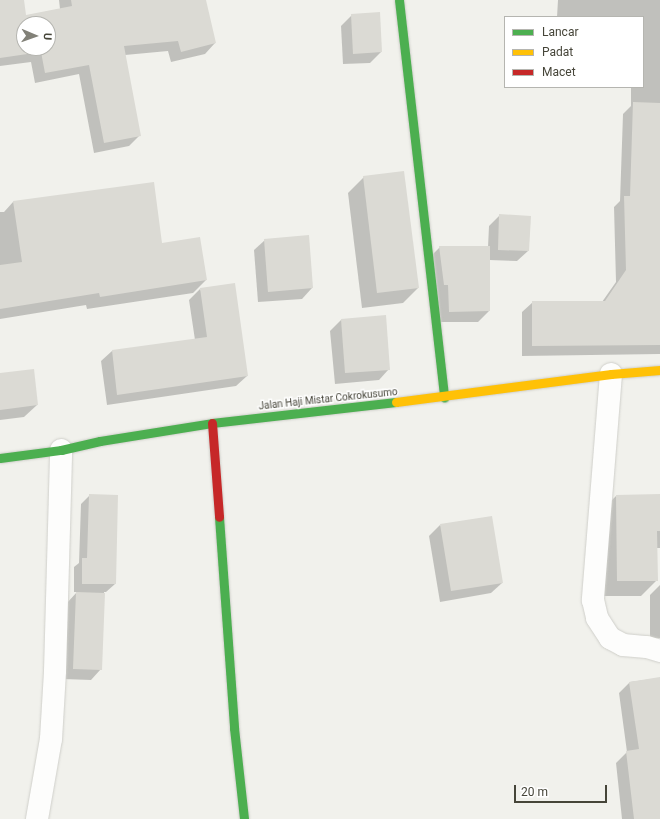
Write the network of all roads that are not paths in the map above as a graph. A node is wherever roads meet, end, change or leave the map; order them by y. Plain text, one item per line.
1 (399, 0) edge
2 (660, 370) edge
3 (611, 374) junction
4 (444, 397) junction
5 (212, 423) junction
6 (61, 450) junction
7 (0, 458) edge
8 (660, 651) edge
9 (37, 819) edge
10 (244, 819) edge

1 - 4 street
2 - 3 street, Jalan Haji Mistar Cokrokusumo
3 - 4 street, Jalan Haji Mistar Cokrokusumo
3 - 8 street
4 - 5 street, Jalan Haji Mistar Cokrokusumo
5 - 6 street, Jalan Haji Mistar Cokrokusumo
5 - 10 street
6 - 7 street, Jalan Haji Mistar Cokrokusumo
6 - 9 street

